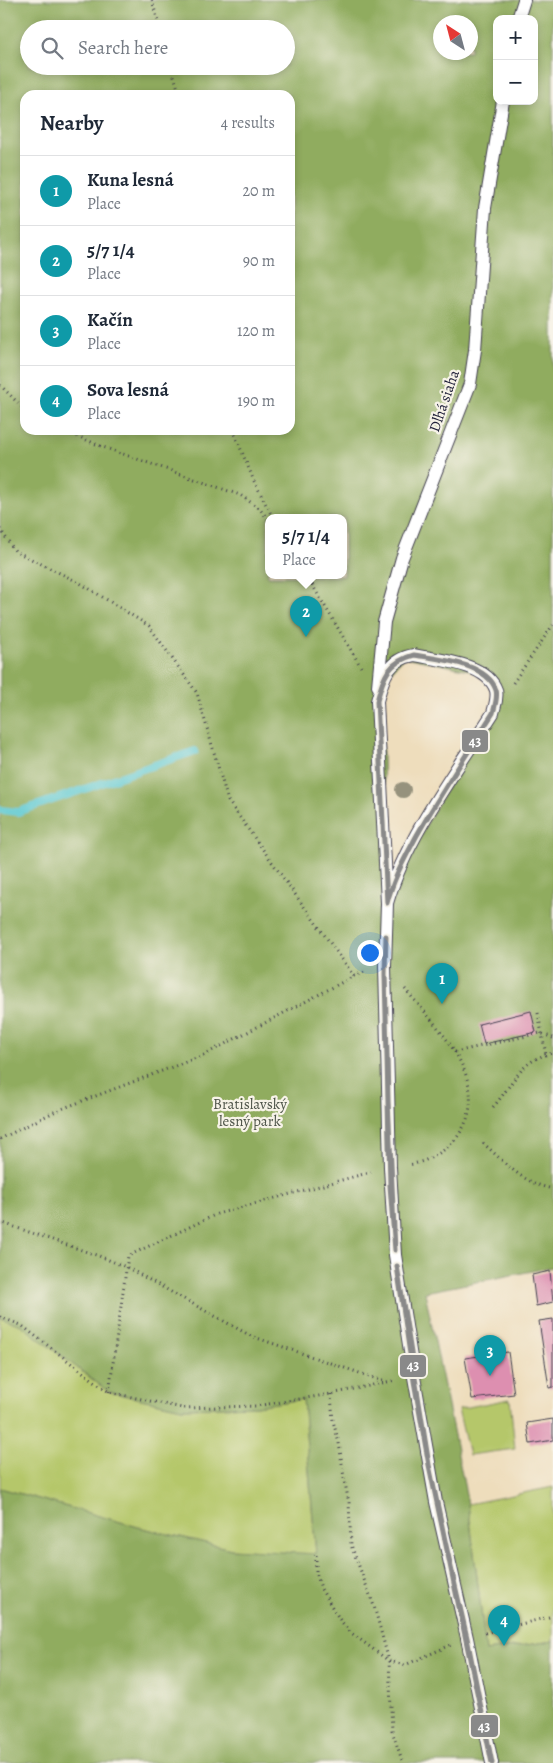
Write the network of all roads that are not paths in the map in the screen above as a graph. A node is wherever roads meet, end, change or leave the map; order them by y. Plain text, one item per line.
1 (524, 0) edge
2 (519, 15) edge
3 (502, 105) edge
4 (377, 701) junction
5 (387, 903) junction
6 (492, 1763) edge

1 - 2 lane
3 - 4 lane, Dlhá siaha
4 - 5 lane
4 - 5 lane
5 - 6 lane

